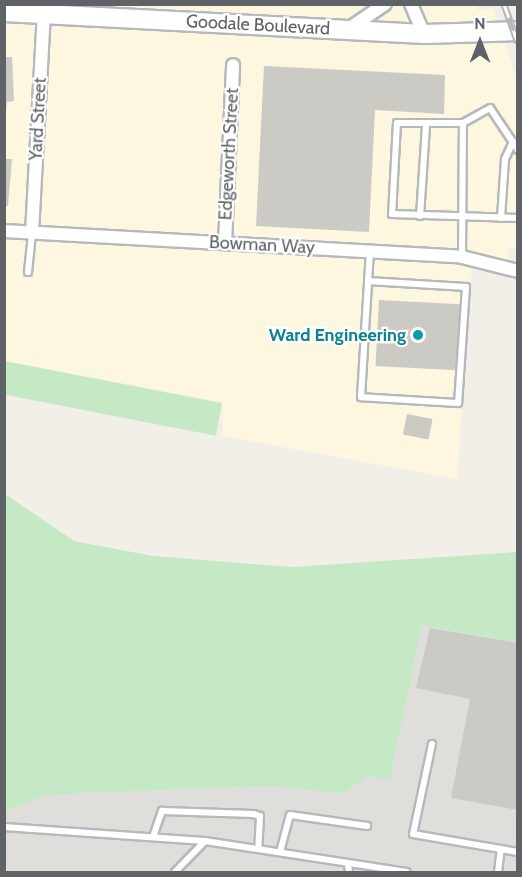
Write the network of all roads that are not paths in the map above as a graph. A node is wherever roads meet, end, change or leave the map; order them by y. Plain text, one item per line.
1 (385, 4) edge
2 (411, 4) edge
3 (44, 9) edge
4 (4, 12) edge
5 (346, 30) junction
6 (518, 31) edge
7 (424, 34) junction
8 (233, 64) dead end
9 (463, 123) junction
10 (426, 125) junction
11 (513, 142) junction
12 (518, 150) edge
13 (420, 216) junction
14 (501, 218) junction
15 (518, 218) edge
16 (462, 219) junction
17 (4, 231) edge
18 (32, 233) junction
19 (225, 243) junction
20 (370, 250) junction
21 (462, 257) junction
22 (518, 271) edge
23 (28, 272) dead end
24 (368, 281) junction
25 (432, 744) dead end
26 (367, 825) dead end
27 (4, 827) edge
28 (153, 837) junction
29 (205, 841) junction
30 (258, 849) junction
31 (501, 849) junction
32 (280, 852) junction
33 (518, 852) edge
34 (348, 863) junction
35 (176, 873) edge
36 (349, 873) edge
37 (407, 873) edge
38 (498, 873) edge

1 - 5 street
2 - 7 street
3 - 4 main road, Goodale Boulevard
3 - 5 main road, Goodale Boulevard
3 - 18 street, Yard Street
5 - 7 main road, Goodale Boulevard
6 - 7 main road, Goodale Boulevard
8 - 19 street, Edgeworth Street
9 - 10 lane
9 - 11 lane
9 - 16 lane
10 - 13 lane
10 - 13 lane
11 - 12 lane
11 - 14 lane
13 - 16 lane
14 - 15 lane
14 - 16 lane
16 - 21 lane
17 - 18 street, Bowman Way
18 - 19 street, Bowman Way
18 - 23 lane
19 - 20 street, Bowman Way
20 - 21 street, Bowman Way
20 - 24 lane
21 - 22 street, Bowman Way
24 - 24 lane
25 - 31 lane
26 - 32 lane
27 - 28 lane
28 - 29 lane
28 - 30 lane
29 - 30 lane
29 - 35 lane
30 - 32 lane
31 - 33 lane
31 - 38 lane
32 - 34 lane
34 - 36 lane
34 - 37 lane

